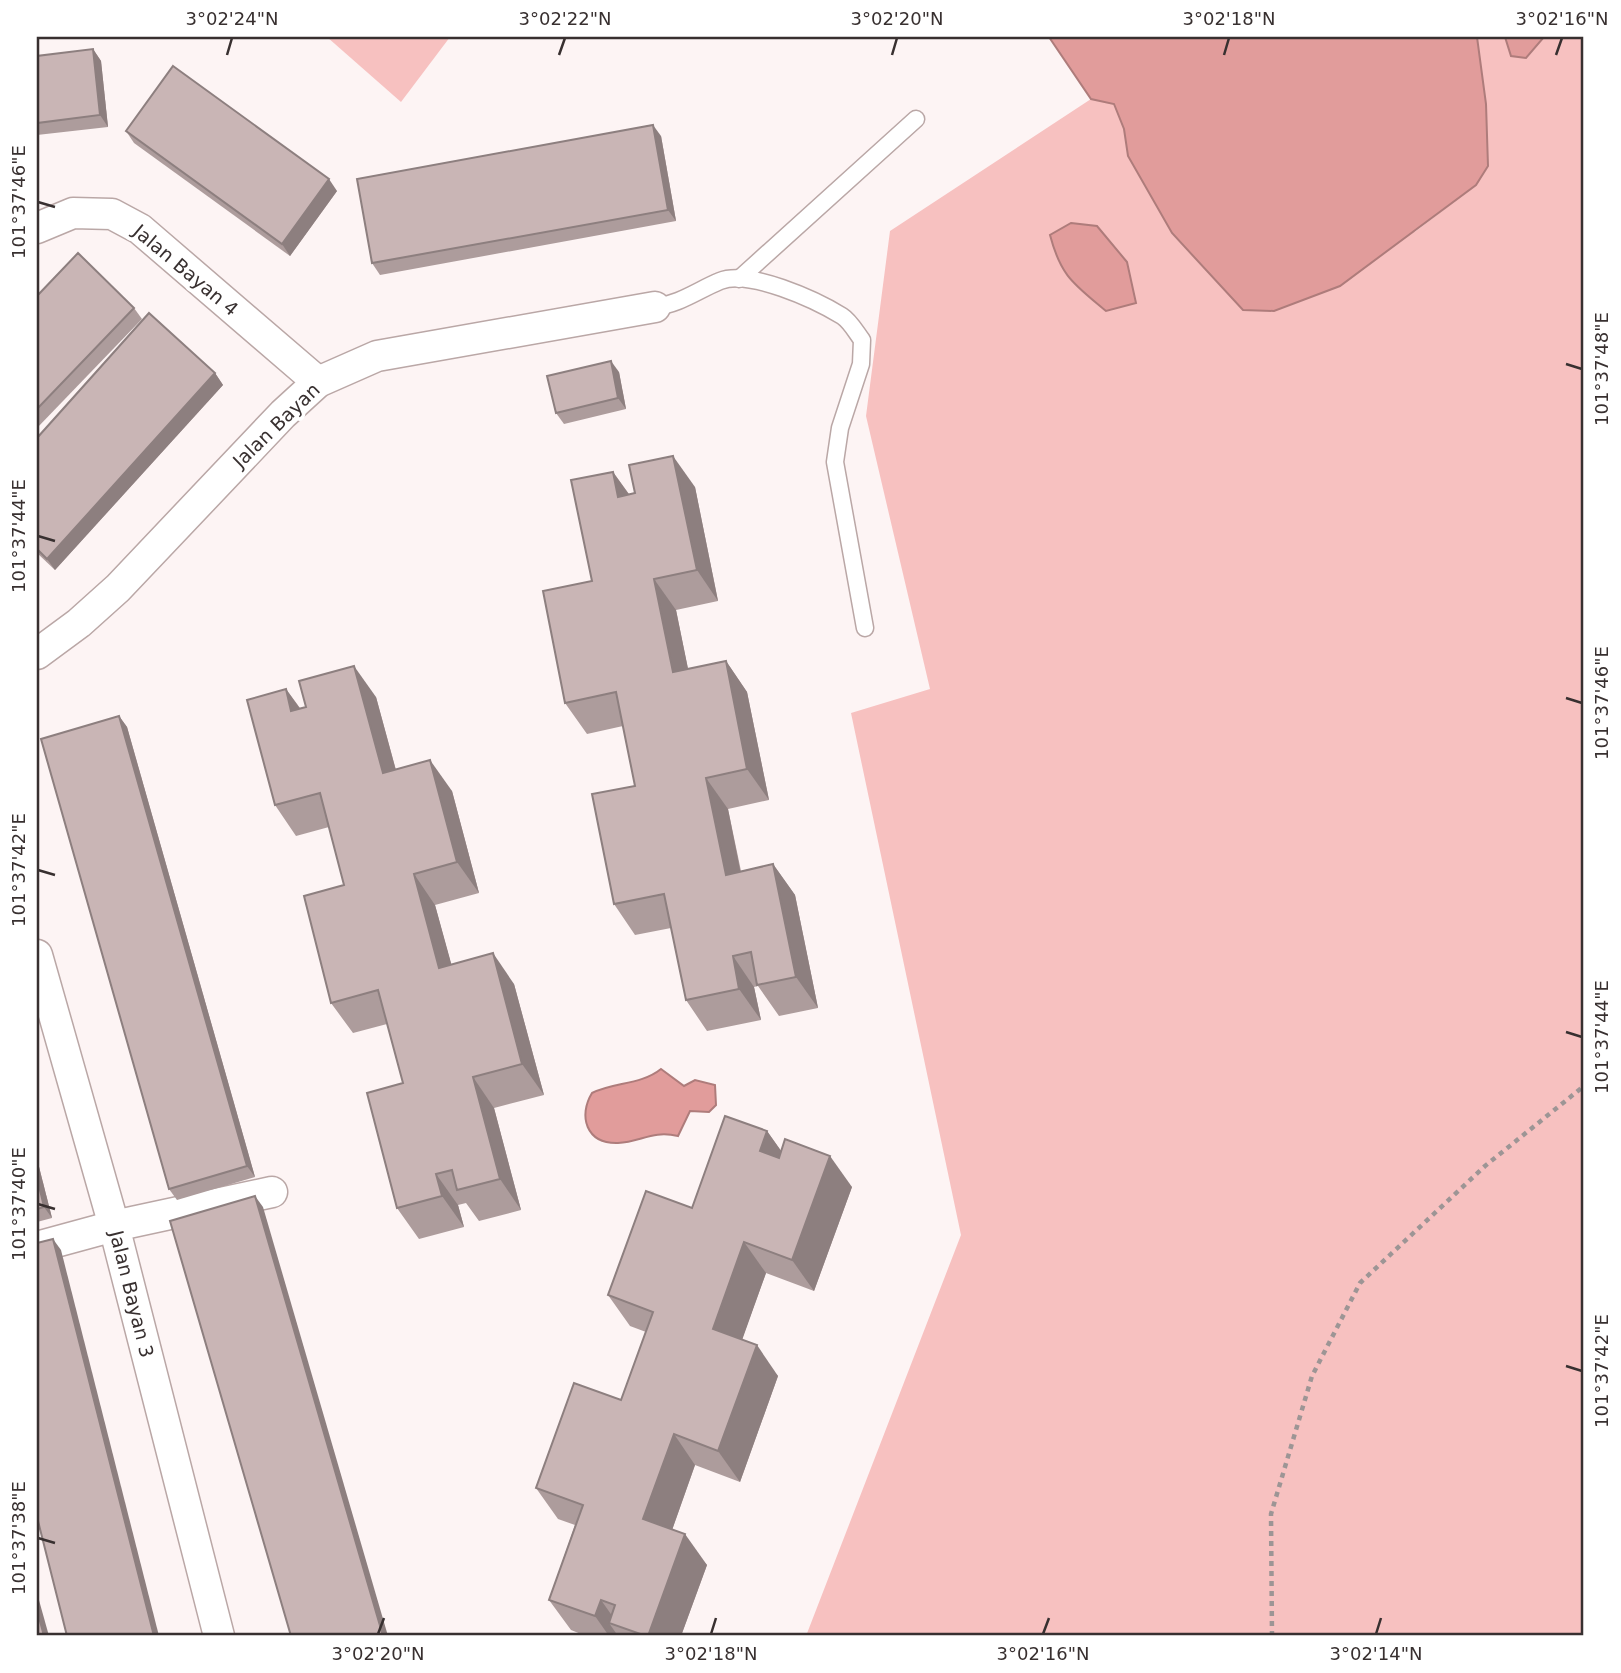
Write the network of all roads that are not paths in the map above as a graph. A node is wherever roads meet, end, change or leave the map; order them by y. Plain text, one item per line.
1 (916, 119) dead end
2 (37, 229) edge
3 (739, 279) junction
4 (656, 307) joint
5 (318, 382) junction
6 (865, 628) dead end
7 (37, 654) edge
8 (37, 954) edge
9 (272, 1192) dead end
10 (114, 1226) junction
11 (37, 1247) edge
12 (219, 1636) edge

1 - 3 lane
2 - 5 street, Jalan Bayan 4
3 - 4 lane, Jalan Bayan
3 - 6 lane
4 - 5 street, Jalan Bayan
5 - 7 street, Jalan Bayan
8 - 10 street, Jalan Bayan 3
9 - 10 street
10 - 11 street
10 - 12 street, Jalan Bayan 3

